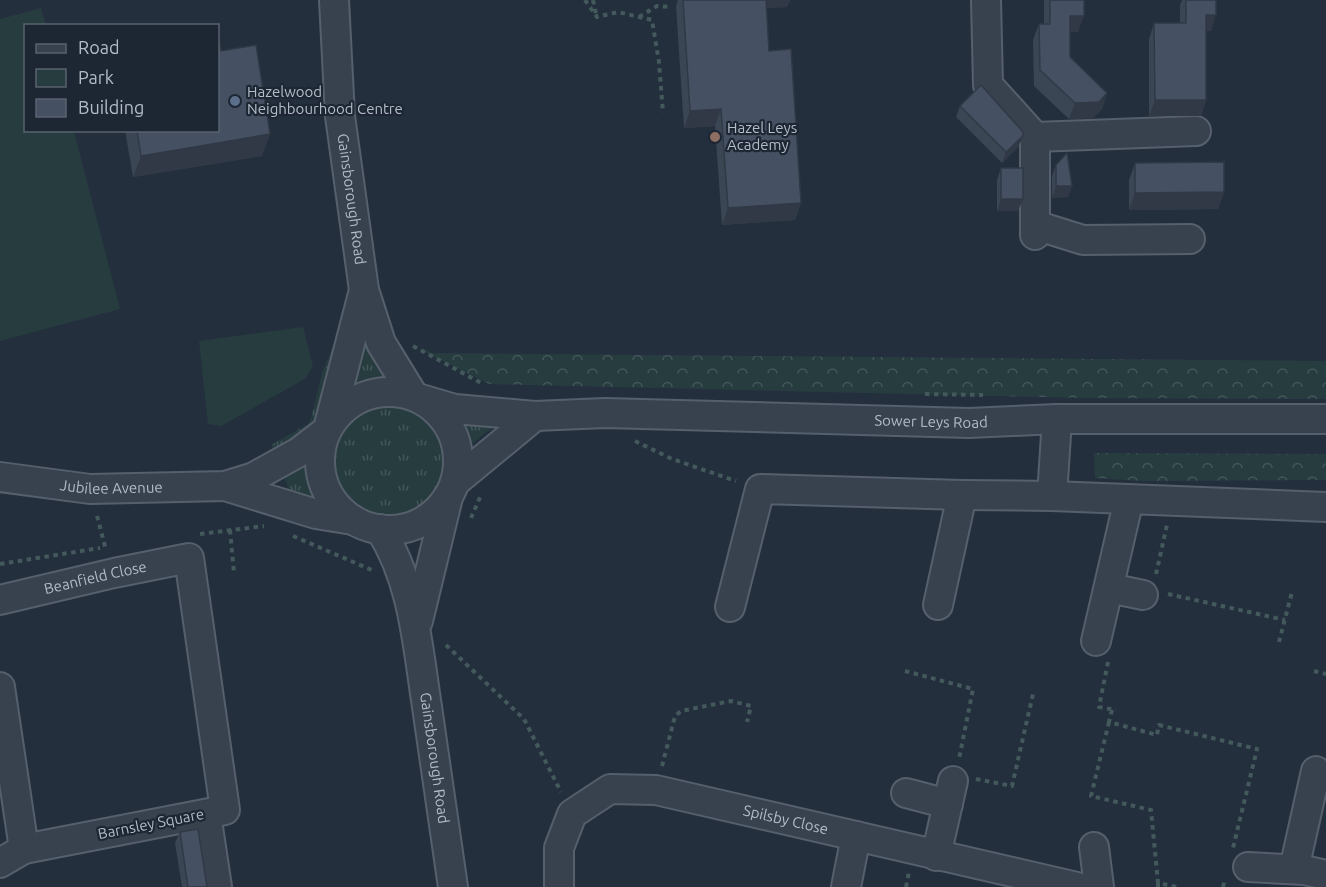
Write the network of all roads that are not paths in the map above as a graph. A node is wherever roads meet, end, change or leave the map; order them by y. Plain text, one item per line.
1 (334, 0) edge
2 (986, 0) edge
3 (1196, 131) dead end
4 (1035, 137) junction
5 (1190, 238) dead end
6 (364, 290) junction
7 (417, 397) junction
8 (535, 416) junction
9 (1057, 419) junction
10 (1326, 419) edge
11 (327, 429) junction
12 (0, 477) edge
13 (225, 486) junction
14 (452, 489) junction
15 (962, 495) junction
16 (1052, 496) junction
17 (1129, 499) junction
18 (1326, 507) edge
19 (353, 520) junction
20 (380, 529) junction
21 (189, 558) joint
22 (1109, 588) junction
23 (1148, 595) road end
24 (0, 600) edge
25 (938, 605) dead end
26 (730, 607) dead end
27 (416, 629) junction
28 (1096, 641) road end
29 (0, 687) edge
30 (1316, 771) dead end
31 (906, 794) dead end
32 (9, 805) edge
33 (206, 814) junction
34 (856, 836) junction
35 (1094, 847) dead end
36 (12, 856) edge
37 (936, 856) junction
38 (1235, 865) road end
39 (1294, 869) junction
40 (1326, 875) edge
41 (1023, 881) edge
42 (849, 886) edge
43 (217, 887) edge
44 (453, 887) edge
45 (559, 887) edge
46 (1077, 887) edge
47 (1099, 887) edge

1 - 6 street, Gainsborough Road
2 - 4 street
3 - 4 street
4 - 5 street
6 - 7 street, Gainsborough Road
6 - 11 street, Gainsborough Road
7 - 8 street, Sower Leys Road
7 - 11 street
7 - 14 street
8 - 9 street, Sower Leys Road
8 - 14 street
9 - 10 street, Sower Leys Road
9 - 16 street
11 - 13 street, Jubilee Avenue
11 - 19 street
12 - 13 street, Jubilee Avenue
13 - 19 street, Jubilee Avenue
14 - 20 street
14 - 27 street, Gainsborough Road
15 - 16 street
15 - 25 street
15 - 26 street
16 - 17 street
17 - 18 street
17 - 22 street
19 - 20 street
20 - 27 street, Gainsborough Road
21 - 24 street, Beanfield Close
21 - 33 street, Barnsley Square
22 - 23 street
22 - 28 street
27 - 44 street, Gainsborough Road
29 - 32 street, Barnsley Square
30 - 39 street
31 - 37 street
32 - 36 street, Barnsley Square
33 - 36 street, Barnsley Square
33 - 43 street
34 - 37 street, Spilsby Close
34 - 42 street
34 - 45 street, Spilsby Close
35 - 47 street
37 - 41 street, Spilsby Close
38 - 39 street
39 - 40 street
41 - 46 street, Spilsby Close

